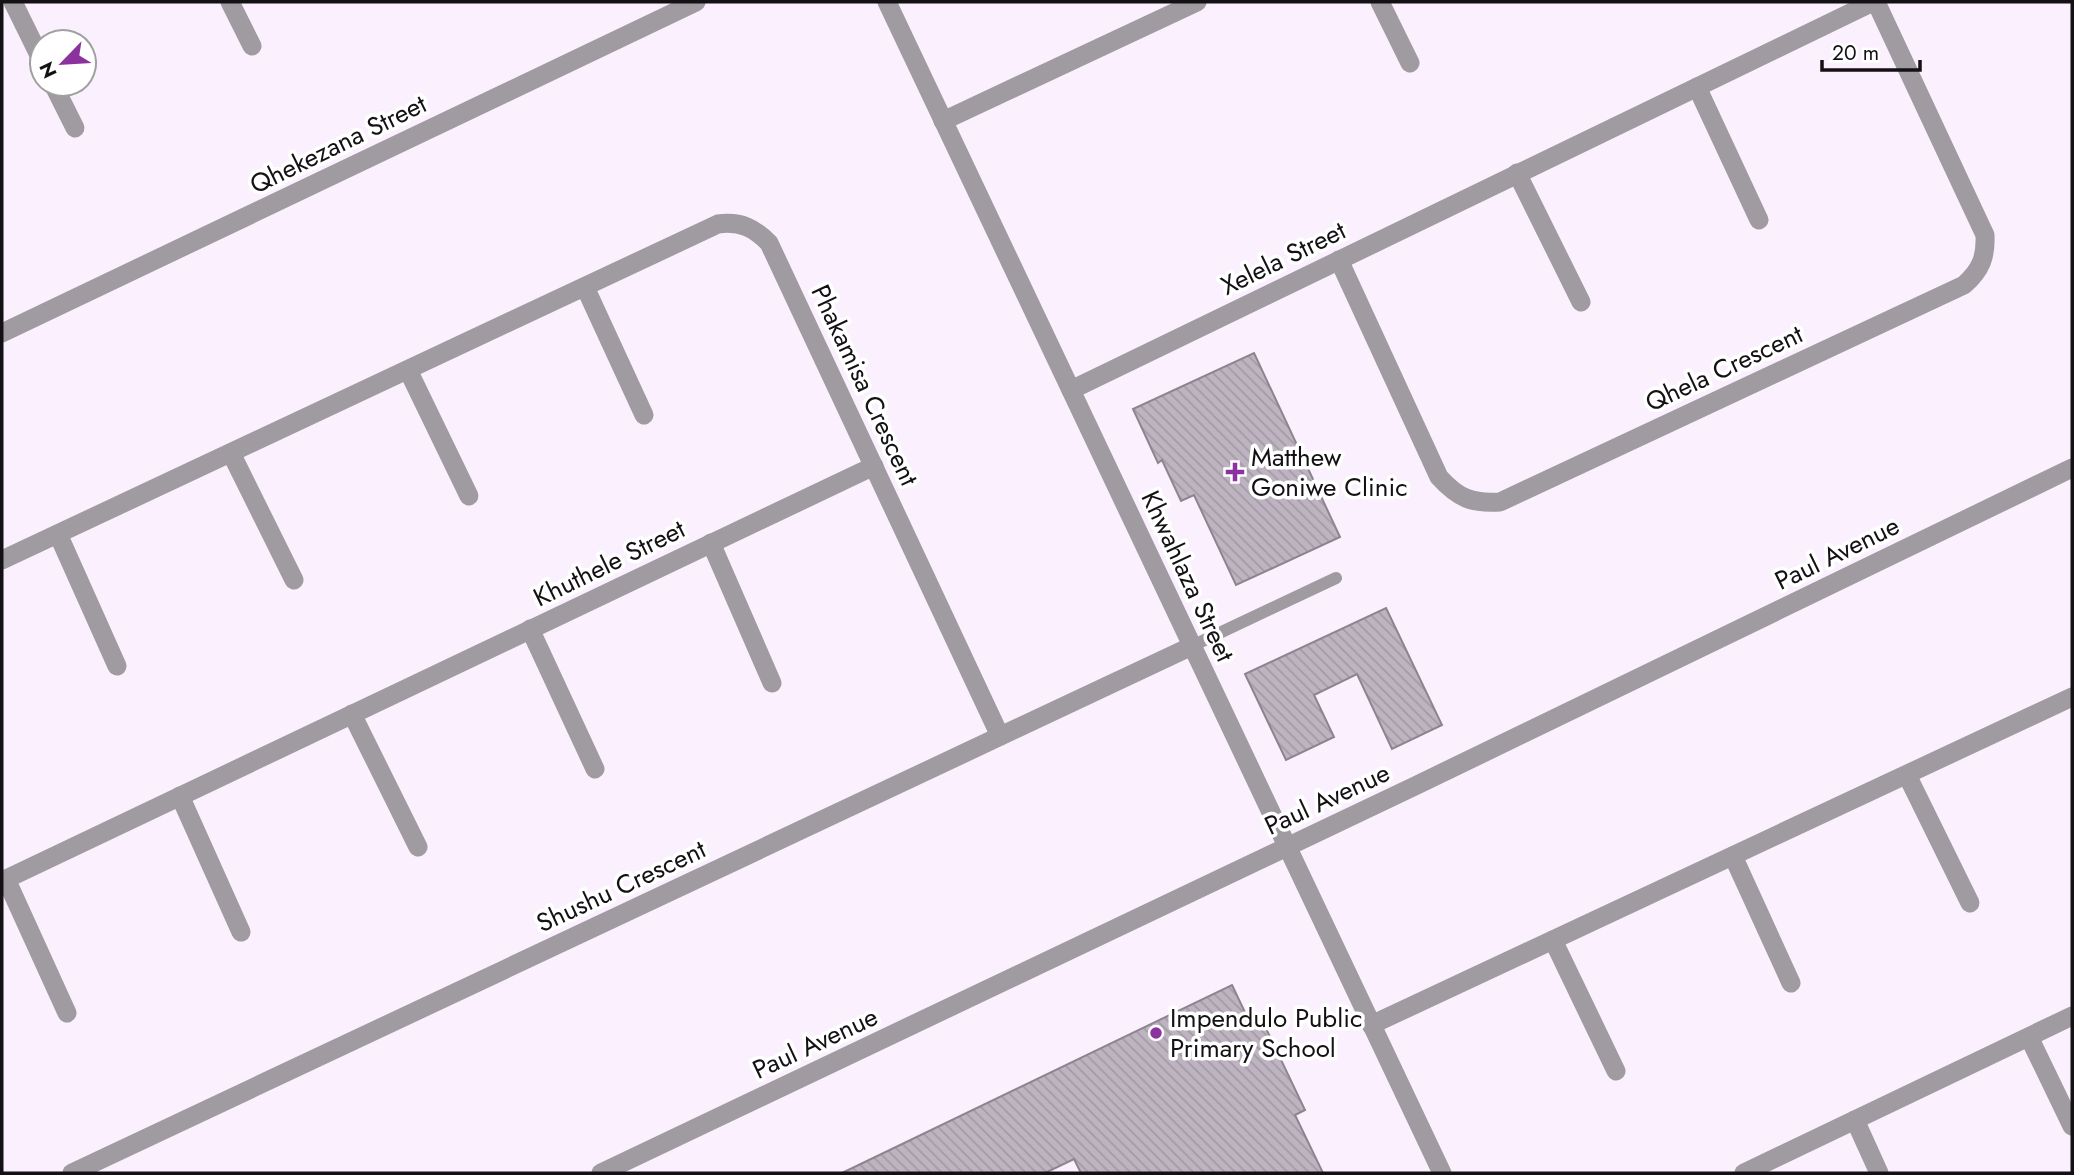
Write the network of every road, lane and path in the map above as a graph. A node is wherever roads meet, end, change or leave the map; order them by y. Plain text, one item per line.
1 (13, 2) edge
2 (230, 2) edge
3 (696, 2) edge
4 (887, 2) edge
5 (1197, 2) edge
6 (1380, 2) edge
7 (1875, 2) edge
8 (670, 7) edge
9 (28, 33) edge
10 (252, 46) dead end
11 (1410, 63) dead end
12 (1697, 87) junction
13 (60, 98) edge
14 (943, 121) junction
15 (75, 128) dead end
16 (1517, 173) junction
17 (1759, 220) dead end
18 (1339, 260) junction
19 (585, 287) junction
20 (1581, 302) dead end
21 (2, 333) edge
22 (408, 370) junction
23 (1071, 390) junction
24 (644, 415) dead end
25 (231, 453) junction
26 (874, 466) junction
27 (2072, 468) edge
28 (469, 496) dead end
29 (58, 534) junction
30 (710, 543) junction
31 (2, 560) edge
32 (1336, 578) dead end
33 (294, 580) dead end
34 (530, 629) junction
35 (1192, 646) junction
36 (117, 666) dead end
37 (772, 683) dead end
38 (2072, 697) edge
39 (352, 714) junction
40 (1000, 736) junction
41 (595, 769) dead end
42 (1907, 775) junction
43 (180, 796) junction
44 (418, 847) dead end
45 (1287, 847) junction
46 (1733, 856) junction
47 (4, 880) edge
48 (1970, 904) dead end
49 (241, 932) dead end
50 (1553, 940) junction
51 (1791, 983) dead end
52 (67, 1013) dead end
53 (2072, 1016) edge
54 (1371, 1025) junction
55 (2029, 1037) junction
56 (1616, 1071) dead end
57 (1855, 1120) junction
58 (2072, 1126) edge
59 (72, 1173) edge
60 (601, 1173) edge
61 (1442, 1173) edge
62 (1744, 1173) edge
63 (1880, 1173) edge

1 - 9 street
2 - 10 street
3 - 8 street, Qhekezana Street
4 - 14 street, Khwahlaza Street
5 - 14 street
6 - 11 street
7 - 12 street, Xelela Street
7 - 18 street, Qhela Crescent
8 - 21 street, Qhekezana Street
12 - 16 street, Xelela Street
12 - 17 street
13 - 15 street
14 - 23 street, Khwahlaza Street
16 - 18 street, Xelela Street
16 - 20 street
18 - 23 street, Xelela Street
19 - 22 street, Phakamisa Crescent
19 - 24 street
19 - 26 street, Phakamisa Crescent
22 - 25 street, Phakamisa Crescent
22 - 28 street
23 - 35 street, Khwahlaza Street
25 - 29 street, Phakamisa Crescent
25 - 33 street
26 - 30 street, Khuthele Street
26 - 40 street, Phakamisa Crescent
27 - 45 street, Paul Avenue
29 - 31 street, Phakamisa Crescent
29 - 36 street
30 - 34 street, Khuthele Street
30 - 37 street, Khuthele Street
32 - 35 lane
34 - 39 street, Khuthele Street
34 - 41 street, Khuthele Street
35 - 40 street, Shushu Crescent
35 - 45 street, Khwahlaza Street
38 - 42 street
39 - 43 street, Khuthele Street
39 - 44 street
40 - 59 street, Shushu Crescent
42 - 46 street
42 - 48 street
43 - 47 street, Khuthele Street
43 - 49 street
45 - 54 street, Khwahlaza Street
45 - 60 street, Paul Avenue
46 - 50 street
46 - 51 street
47 - 52 street, Khuthele Street
50 - 54 street
50 - 56 street
53 - 55 street
54 - 61 street, Khwahlaza Street
55 - 57 street
55 - 58 street
57 - 62 street
57 - 63 street

